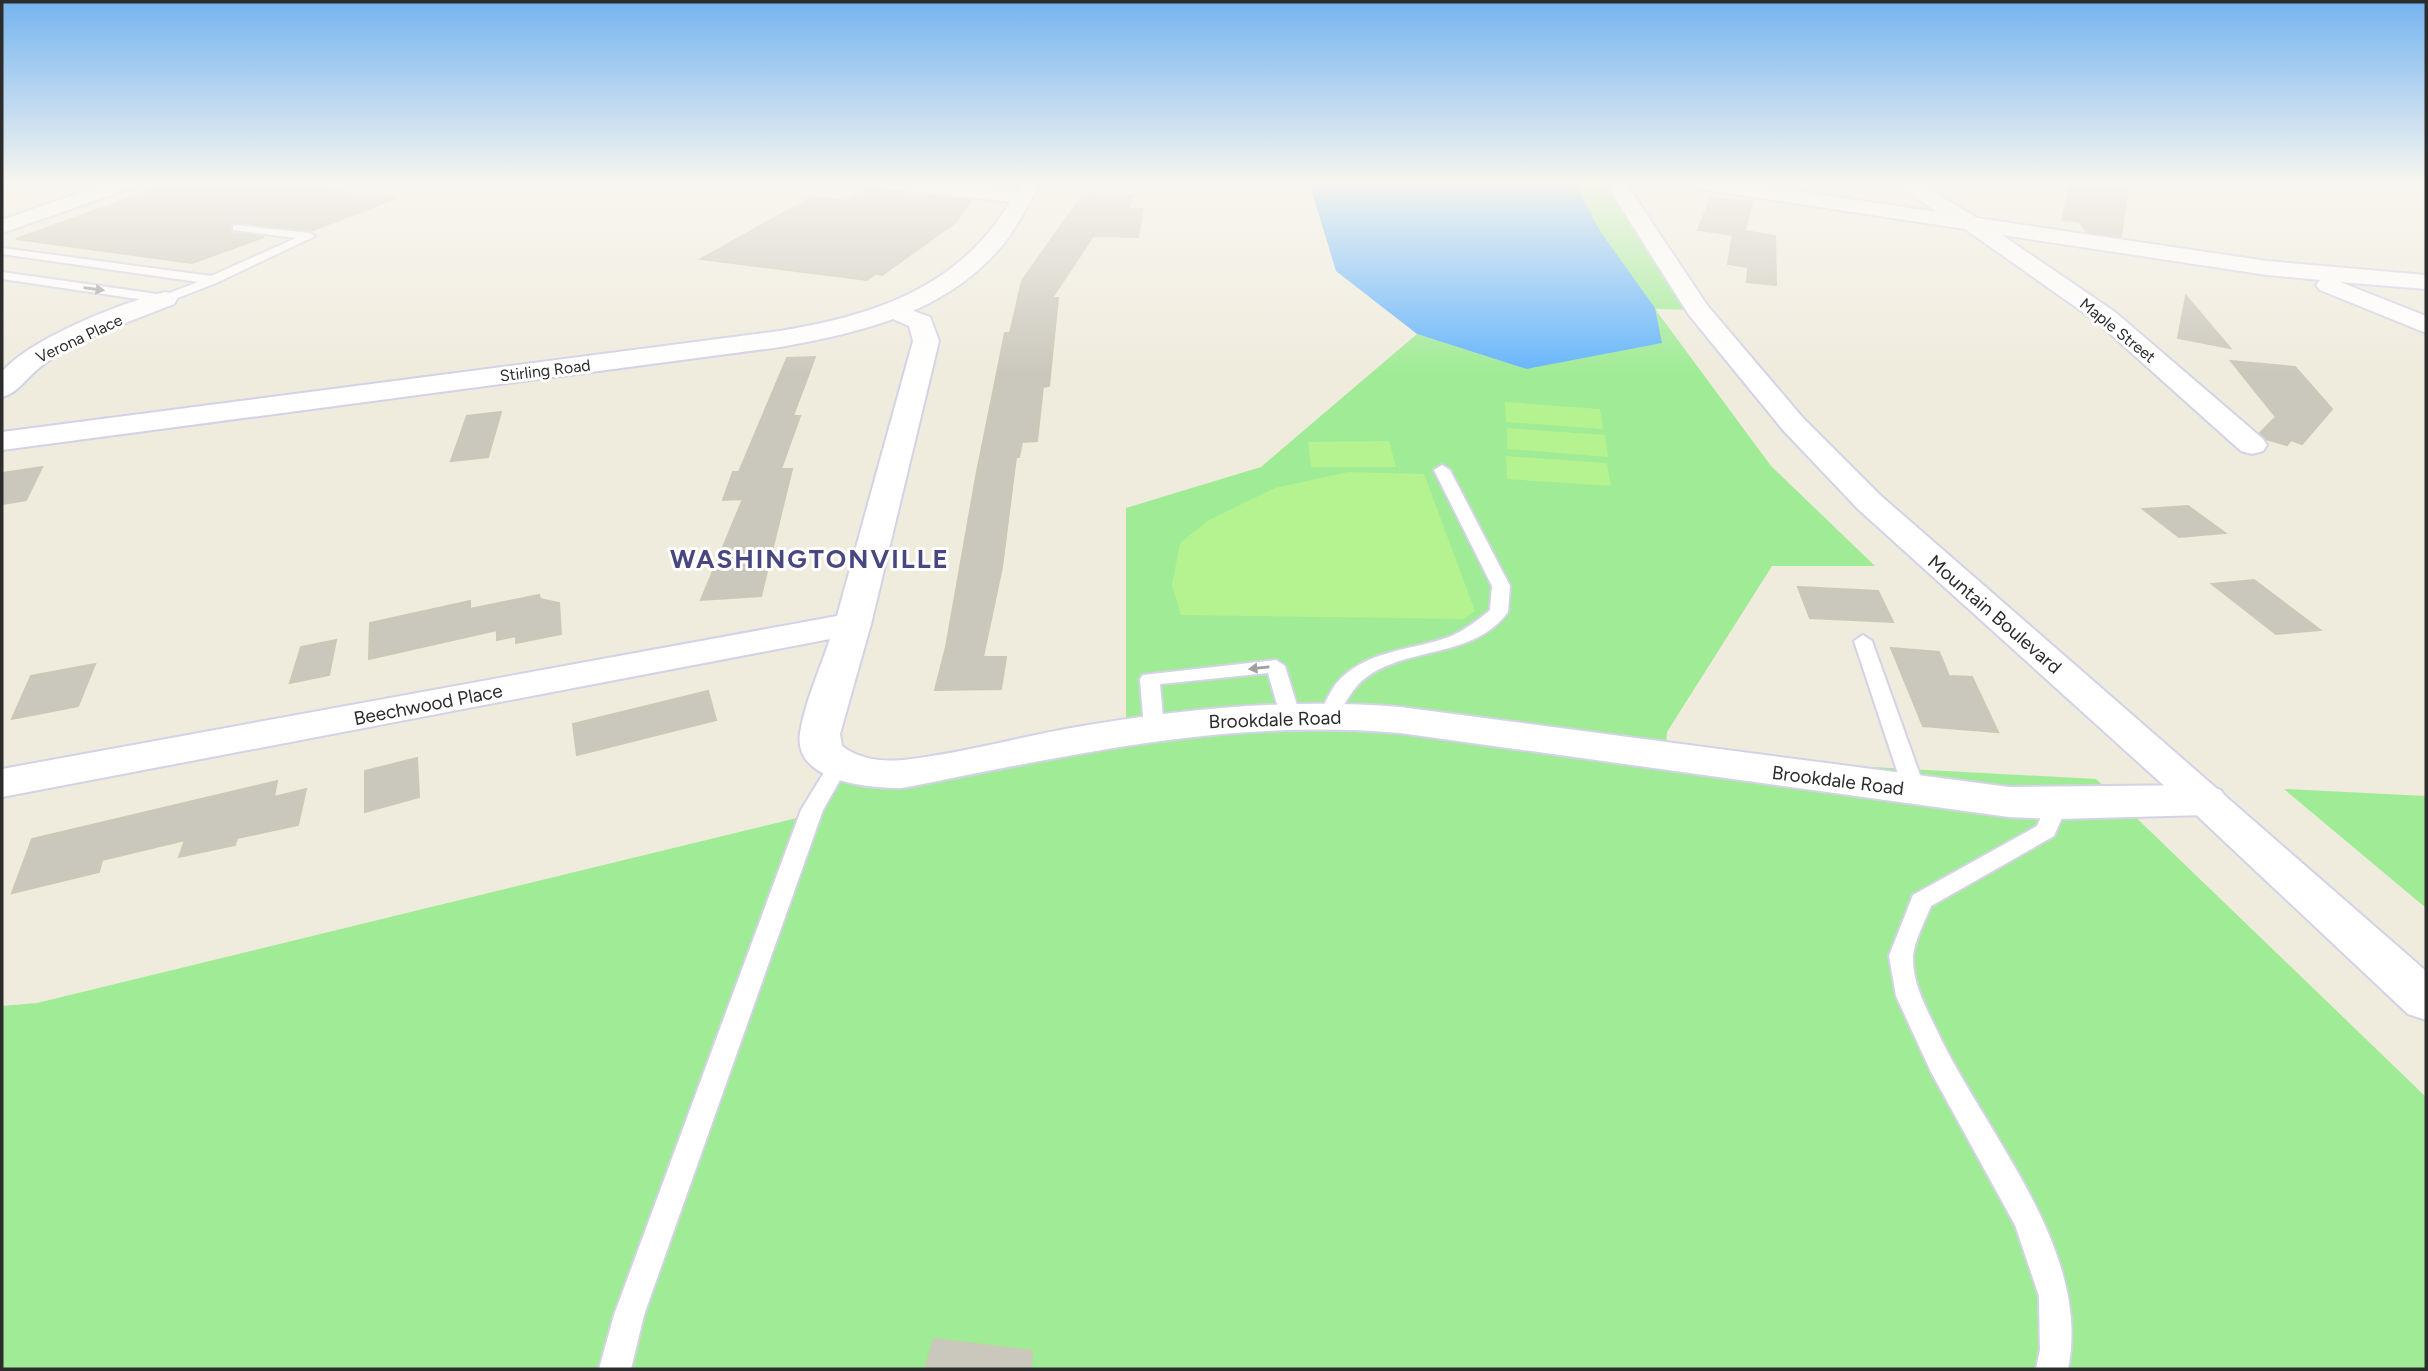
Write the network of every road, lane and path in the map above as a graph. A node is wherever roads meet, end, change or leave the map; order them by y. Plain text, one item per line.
1 (287, 246) edge
2 (989, 246) edge
3 (1656, 246) edge
4 (2003, 246) edge
5 (2119, 246) edge
6 (2, 251) edge
7 (2293, 271) junction
8 (2, 276) edge
9 (212, 280) junction
10 (2426, 282) edge
11 (166, 299) junction
12 (895, 311) junction
13 (2426, 325) edge
14 (2, 389) edge
15 (2, 441) edge
16 (2252, 445) dead end
17 (1442, 470) dead end
18 (853, 624) junction
19 (1863, 641) dead end
20 (1309, 715) junction
21 (838, 766) junction
22 (2, 783) edge
23 (1914, 789) junction
24 (2206, 800) junction
25 (2057, 804) junction
26 (2426, 1000) edge
27 (615, 1369) edge
28 (2052, 1369) edge

1 - 9 lane
2 - 12 street, Stirling Road
3 - 24 street, Mountain Boulevard
4 - 16 street, Maple Street
5 - 7 street
6 - 9 lane
7 - 10 street
7 - 13 street
8 -> 11 lane
9 - 11 lane
11 - 14 street, Verona Place
12 - 15 street, Stirling Road
12 - 18 street
17 - 20 lane
18 - 21 street
18 - 22 street, Beechwood Place
19 - 23 lane
20 - 21 street, Brookdale Road
20 - 23 street, Brookdale Road
21 - 27 lane
23 - 25 street, Brookdale Road
24 - 25 street, Brookdale Road
24 - 26 street, Mountain Boulevard
25 - 28 lane

